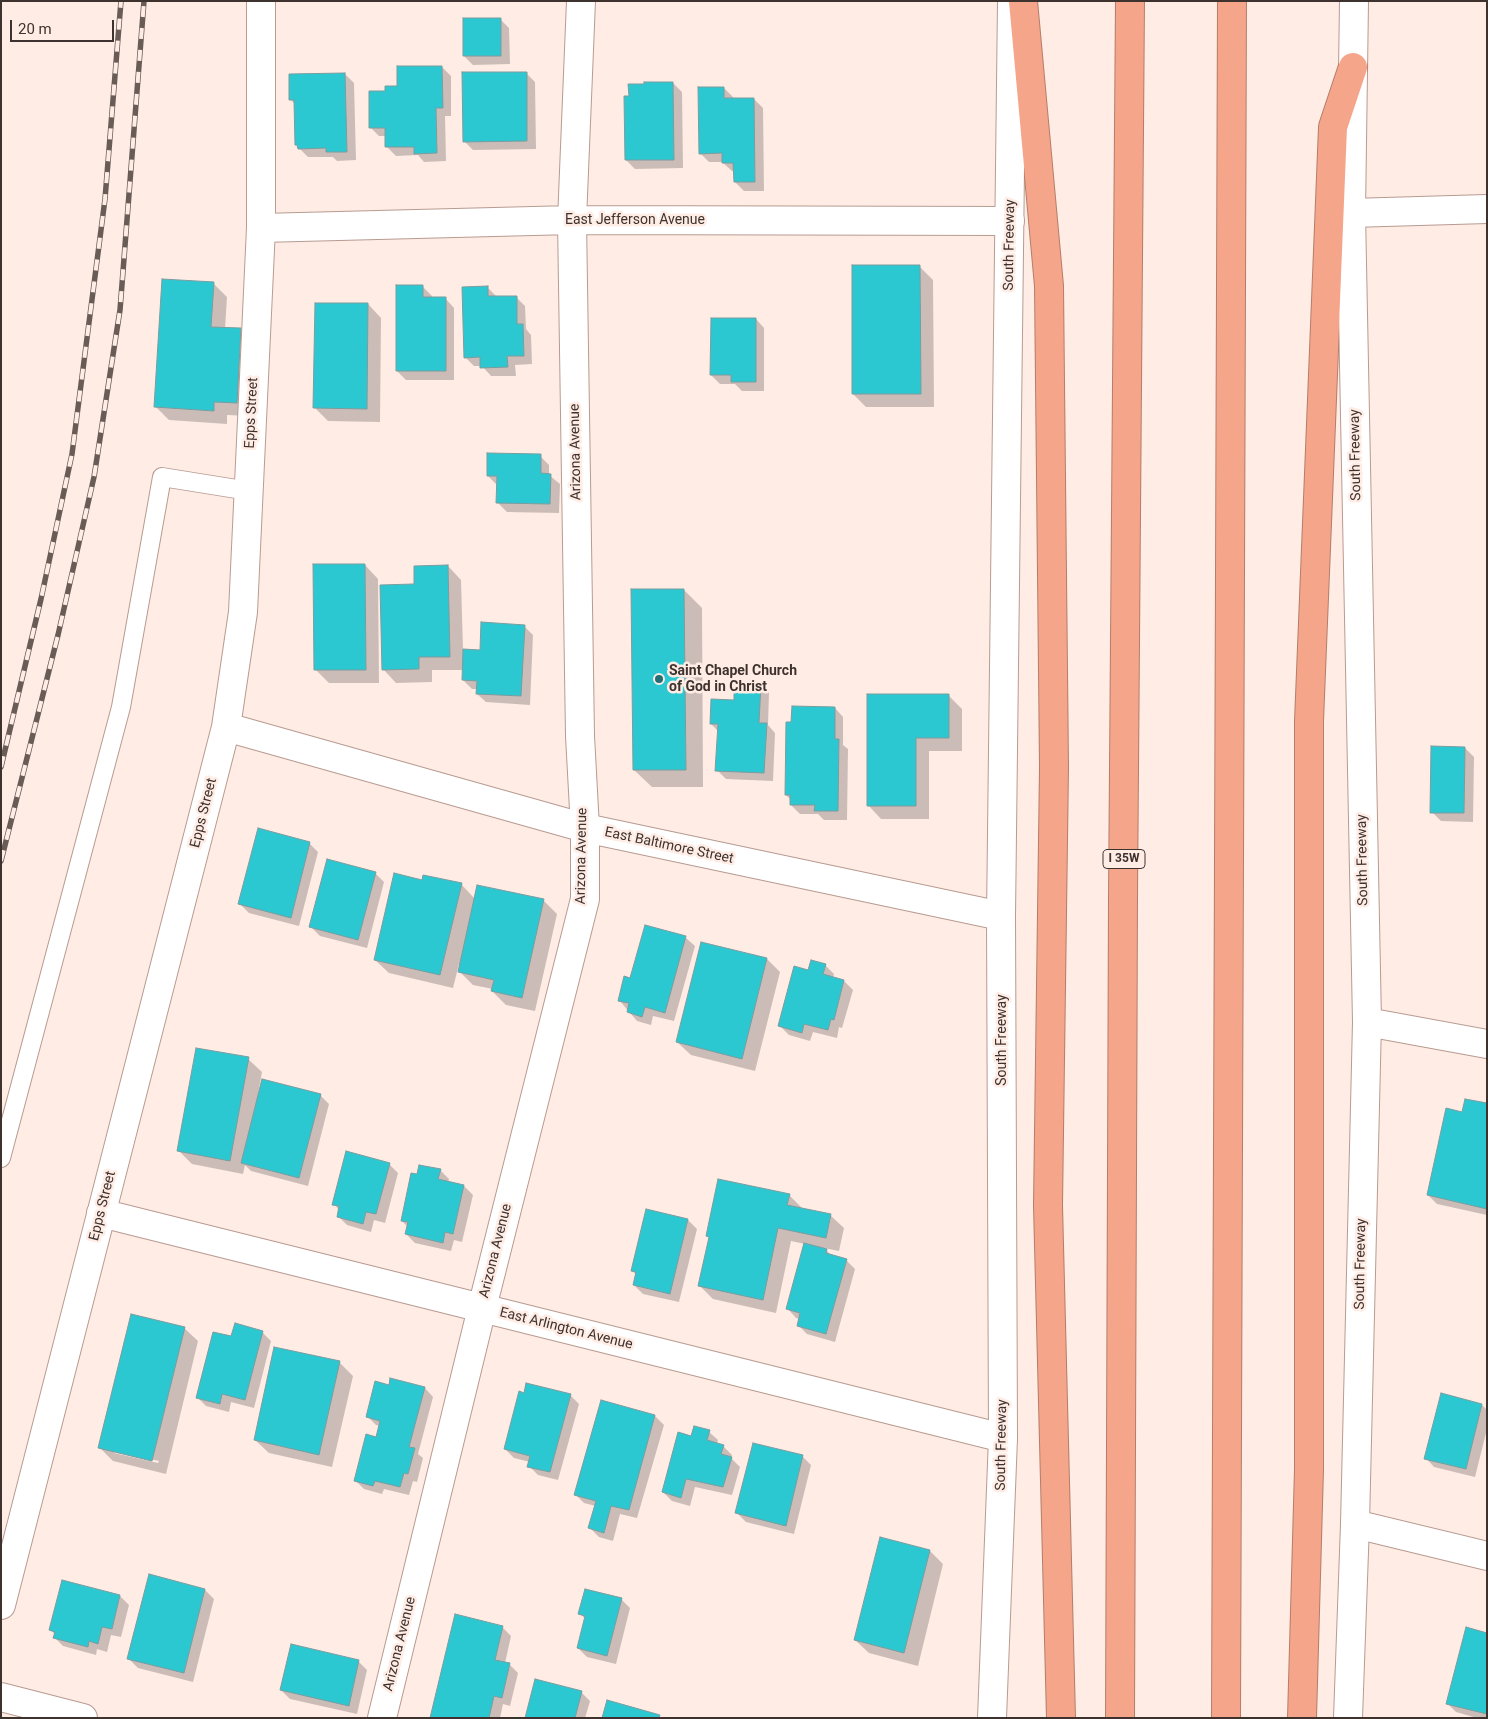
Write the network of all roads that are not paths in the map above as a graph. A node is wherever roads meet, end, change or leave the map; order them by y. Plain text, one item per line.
1 (261, 1) edge
2 (581, 1) edge
3 (1012, 1) edge
4 (1023, 1) edge
5 (1130, 1) edge
6 (1232, 1) edge
7 (1354, 1) edge
8 (1353, 67) junction
9 (1487, 209) edge
10 (1352, 213) junction
11 (572, 220) junction
12 (1010, 221) junction
13 (261, 228) junction
14 (249, 490) junction
15 (226, 727) junction
16 (585, 828) junction
17 (1001, 916) junction
18 (1366, 1022) junction
19 (1487, 1044) edge
20 (1, 1158) edge
21 (101, 1213) junction
22 (482, 1308) junction
23 (1003, 1438) junction
24 (1355, 1524) junction
25 (1487, 1556) edge
26 (1, 1605) edge
27 (1, 1697) edge
28 (82, 1718) edge
29 (382, 1718) edge
30 (992, 1718) edge
31 (1061, 1718) edge
32 (1120, 1718) edge
33 (1226, 1718) edge
34 (1302, 1718) edge
35 (1348, 1718) edge

1 - 13 street, Epps Street
2 - 11 street, Arizona Avenue
3 - 12 street, South Freeway
4 - 31 highway
5 - 32 highway, I 35W
6 - 33 highway
7 - 8 street, South Freeway
8 - 10 street, South Freeway
8 - 34 highway
9 - 10 street
10 - 18 street, South Freeway
11 - 12 street, East Jefferson Avenue
11 - 13 street, East Jefferson Avenue
11 - 16 street, Arizona Avenue
12 - 17 street, South Freeway
13 - 14 street, Epps Street
14 - 15 street, Epps Street
14 - 20 lane
15 - 16 street, East Baltimore Street
15 - 21 street, Epps Street
16 - 17 street, East Baltimore Street
16 - 22 street, Arizona Avenue
17 - 23 street, South Freeway
18 - 19 street
18 - 24 street, South Freeway
21 - 22 street, East Arlington Avenue
21 - 26 street, Epps Street
22 - 23 street, East Arlington Avenue
22 - 29 street, Arizona Avenue
23 - 30 street, South Freeway
24 - 25 street
24 - 35 street, South Freeway
27 - 28 street

